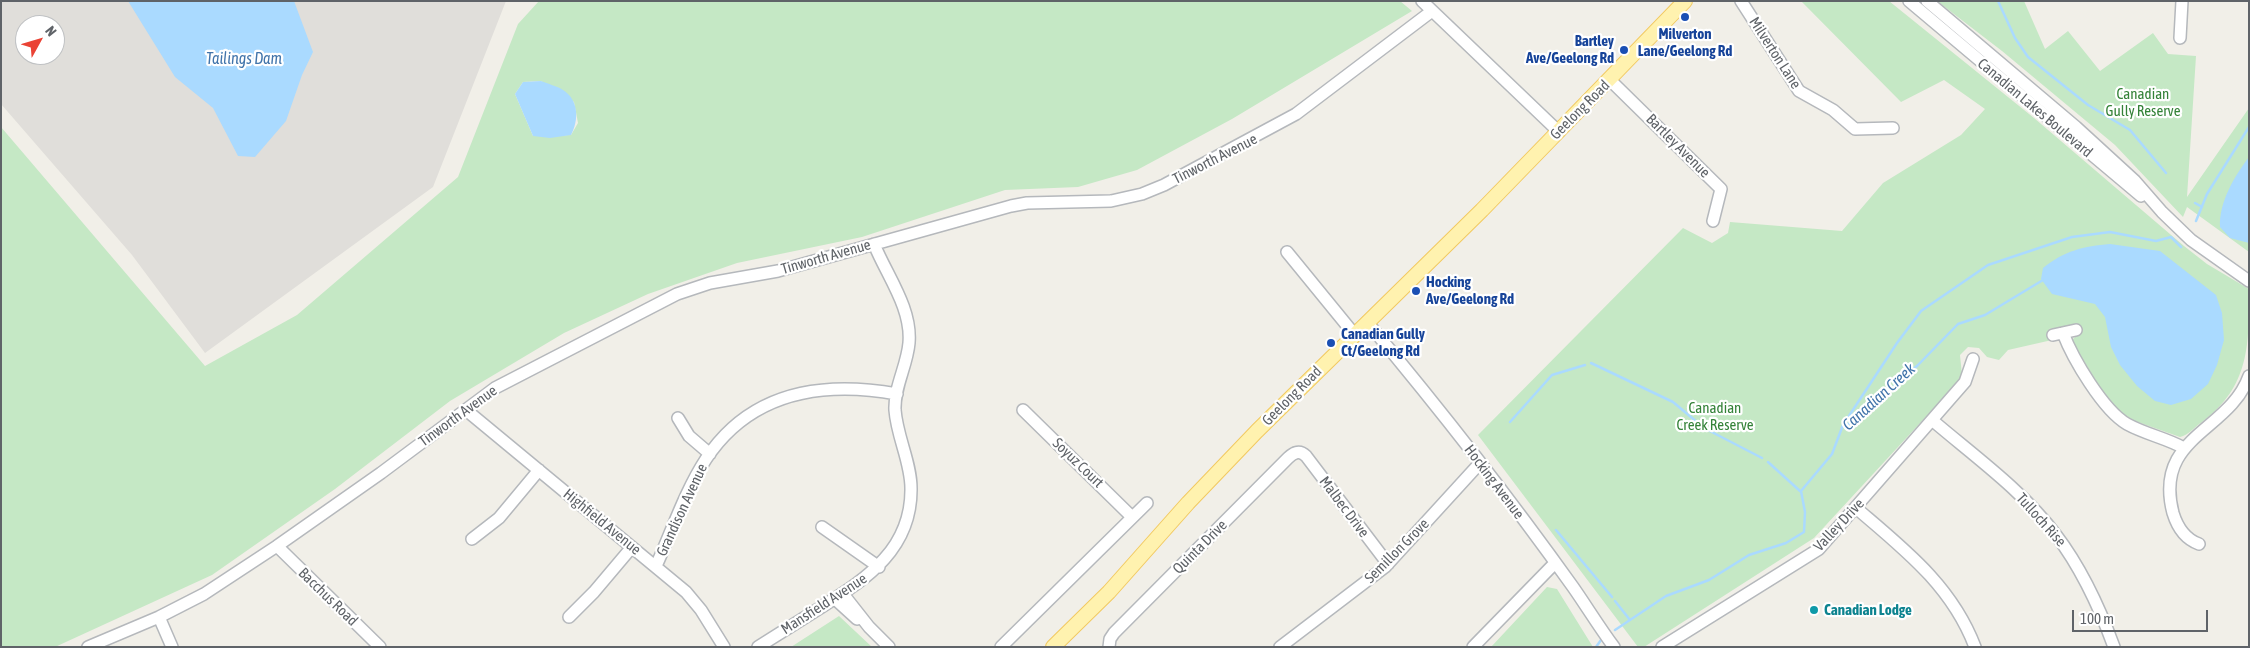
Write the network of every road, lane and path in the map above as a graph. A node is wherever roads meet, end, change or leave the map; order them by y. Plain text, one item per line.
1 (1422, 1) edge
2 (1685, 1) edge
3 (1741, 1) edge
4 (1909, 1) edge
5 (1927, 1) edge
6 (2182, 1) edge
7 (1432, 11) junction
8 (2180, 38) dead end
9 (1610, 80) junction
10 (1893, 128) dead end
11 (1559, 132) junction
12 (2162, 212) junction
13 (1712, 221) dead end
14 (874, 244) junction
15 (1286, 252) dead end
16 (2228, 266) junction
17 (2249, 275) edge
18 (2249, 282) edge
19 (1367, 322) junction
20 (2076, 330) dead end
21 (1354, 334) junction
22 (1973, 359) dead end
23 (2248, 382) edge
24 (897, 394) junction
25 (466, 410) junction
26 (1023, 410) dead end
27 (678, 418) dead end
28 (1932, 420) junction
29 (2184, 448) junction
30 (1298, 452) joint
31 (710, 454) junction
32 (1480, 463) junction
33 (539, 470) junction
34 (1147, 502) dead end
35 (1856, 508) junction
36 (1132, 517) junction
37 (822, 527) dead end
38 (472, 539) dead end
39 (2199, 544) dead end
40 (277, 546) junction
41 (632, 547) junction
42 (1555, 563) junction
43 (1388, 564) junction
44 (656, 566) junction
45 (879, 567) junction
46 (839, 597) junction
47 (570, 616) dead end
48 (160, 618) junction
49 (1680, 642) edge
50 (88, 647) edge
51 (172, 647) edge
52 (380, 647) edge
53 (724, 647) edge
54 (758, 647) edge
55 (889, 647) edge
56 (1001, 647) edge
57 (1054, 647) edge
58 (1108, 647) edge
59 (1280, 647) edge
60 (1473, 647) edge
61 (1614, 647) edge
62 (1662, 647) edge
63 (1975, 647) edge
64 (2114, 647) edge

1 - 7 street
2 - 9 main road, Geelong Road
3 - 10 street, Milverton Lane
4 - 12 street, Canadian Lakes Boulevard
5 - 12 street, Canadian Lakes Boulevard
6 - 8 street
7 - 11 street
7 - 14 street, Tinworth Avenue
9 - 11 main road, Geelong Road
9 - 13 street, Bartley Avenue
11 - 19 main road, Geelong Road
12 - 16 street, Canadian Lakes Boulevard
14 - 24 street, Mansfield Avenue
14 - 25 street, Tinworth Avenue
15 - 21 street
16 - 17 street, Canadian Lakes Boulevard
16 - 18 street, Canadian Lakes Boulevard
19 - 21 main road, Geelong Road
19 - 32 street, Hocking Avenue
20 - 29 street
21 - 57 main road, Geelong Road
22 - 28 street, Valley Drive
23 - 29 street
24 - 31 street, Grandison Avenue
24 - 45 street, Mansfield Avenue
25 - 33 street, Highfield Avenue
25 - 40 street, Tinworth Avenue
26 - 36 street, Soyuz Court
27 - 31 street
28 - 35 street, Valley Drive
28 - 64 street, Tulloch Rise
29 - 39 street
30 - 43 street, Malbec Drive
30 - 58 street, Quinta Drive
31 - 44 street, Grandison Avenue
32 - 42 street, Hocking Avenue
32 - 43 street, Semillon Grove
33 - 38 street
33 - 41 street, Highfield Avenue
34 - 36 street
35 - 49 street, Valley Drive
35 - 63 street
36 - 56 street
37 - 45 street
40 - 48 street, Tinworth Avenue
40 - 52 street, Bacchus Road
41 - 44 street, Highfield Avenue
41 - 47 street
42 - 60 street
42 - 61 street, Hocking Avenue
43 - 59 street, Semillon Grove
44 - 53 street, Highfield Avenue
45 - 46 street, Mansfield Avenue
46 - 54 street, Mansfield Avenue
46 - 55 street
48 - 50 street, Tinworth Avenue
48 - 51 street
49 - 62 street, Valley Drive

